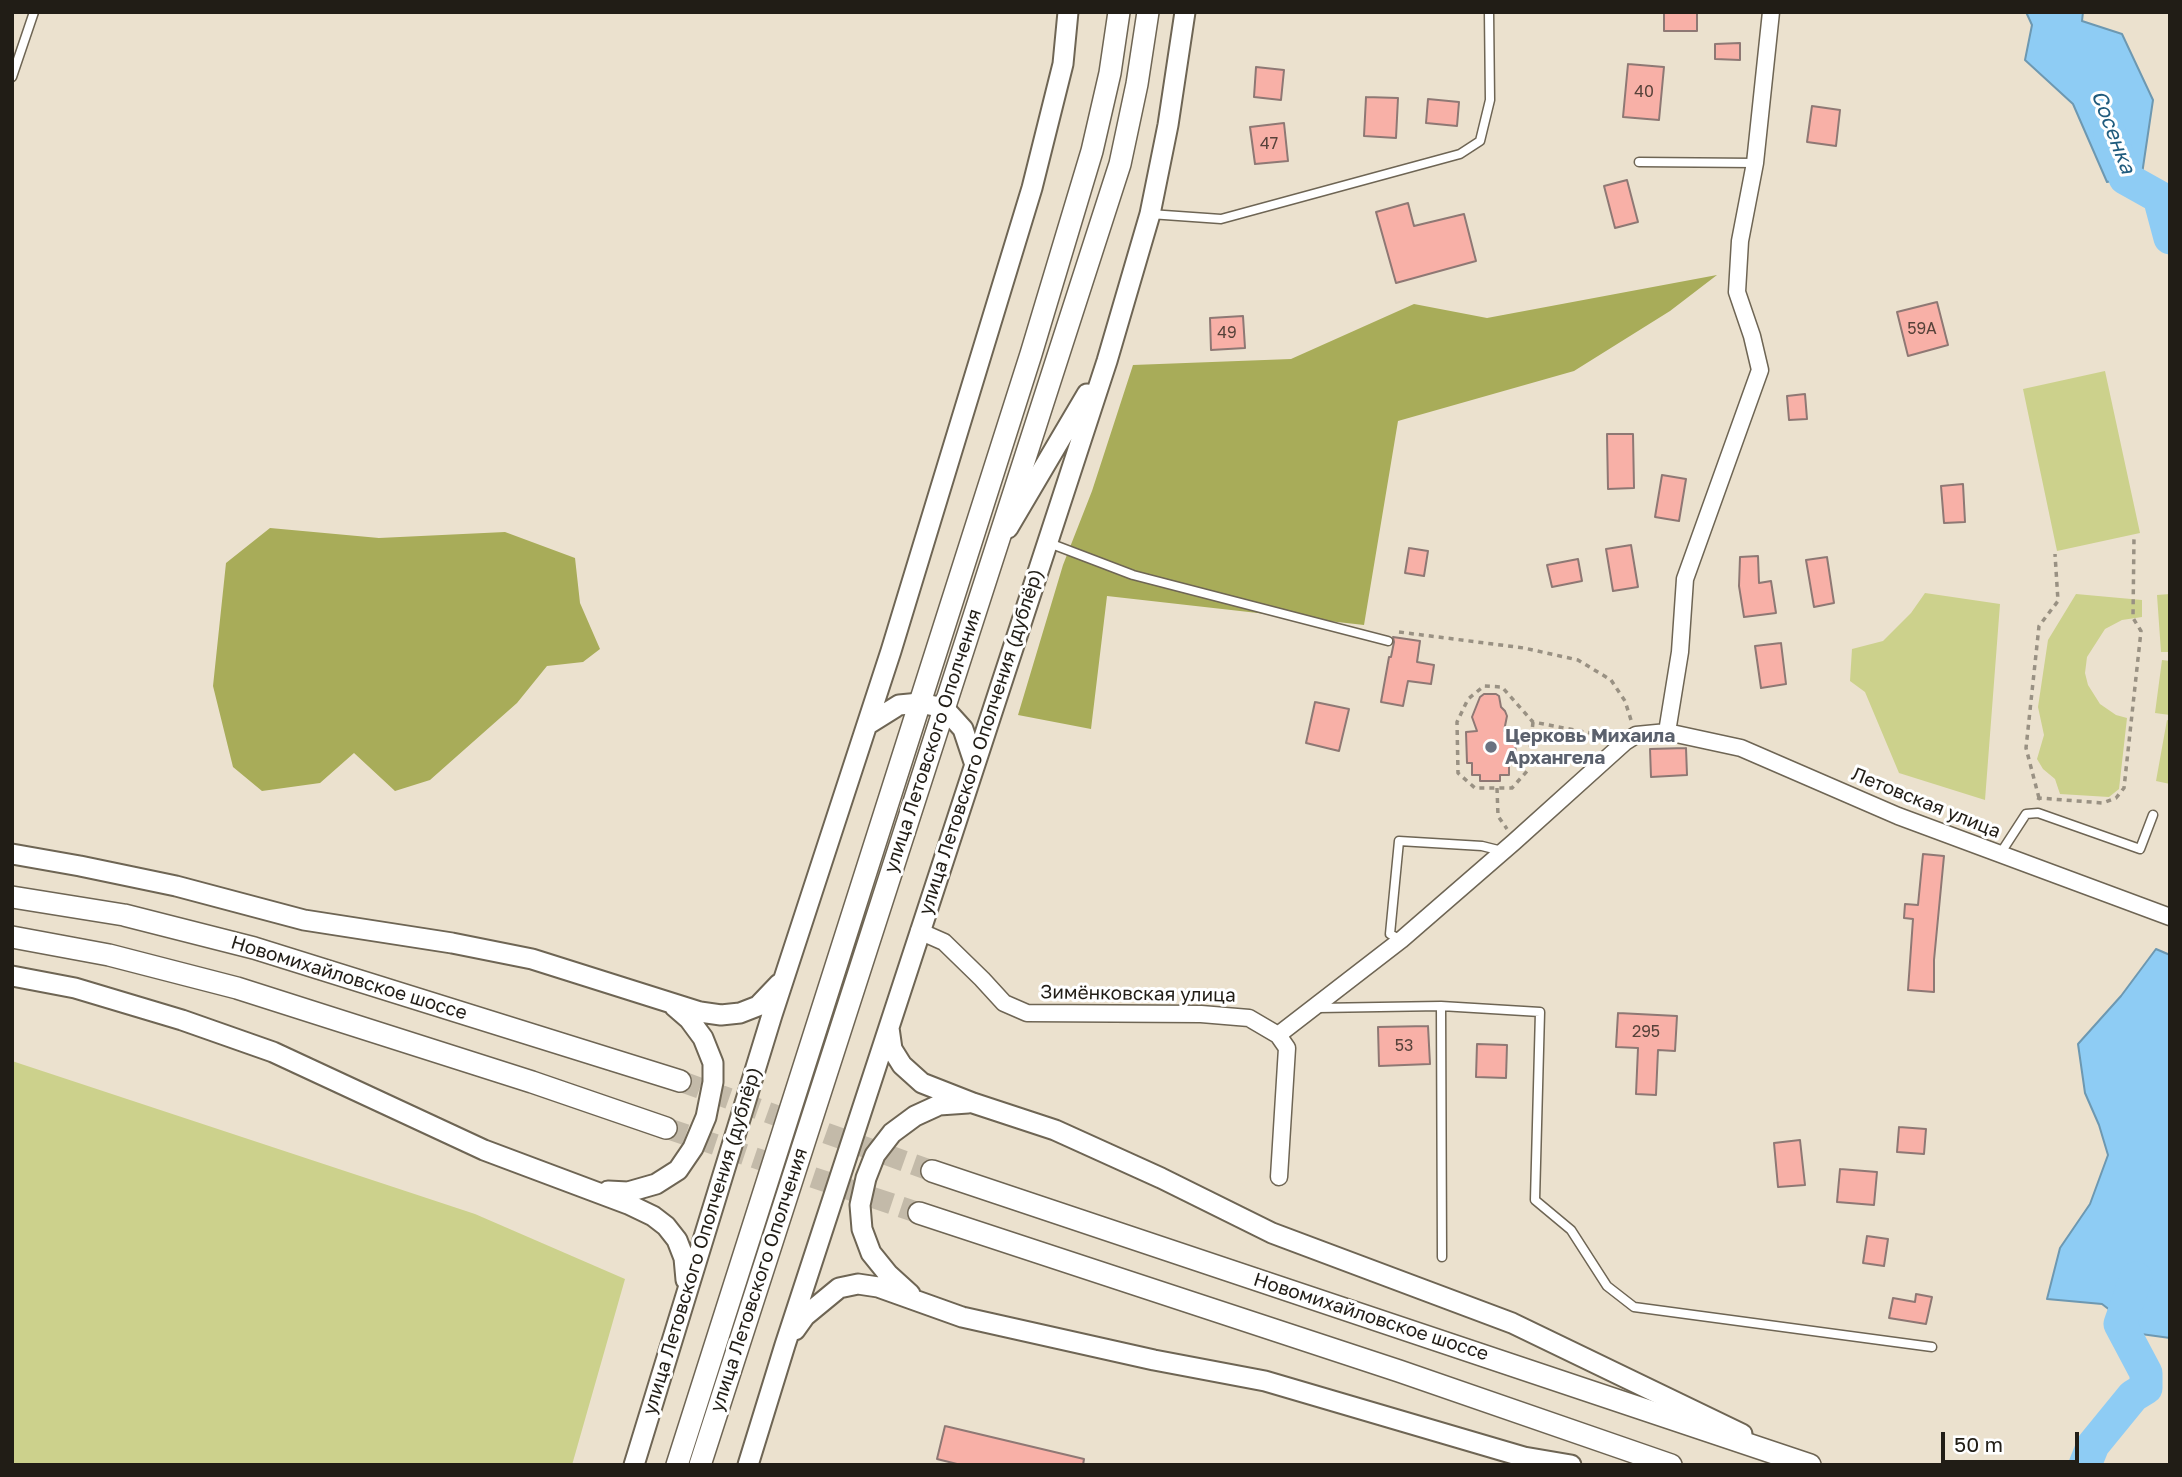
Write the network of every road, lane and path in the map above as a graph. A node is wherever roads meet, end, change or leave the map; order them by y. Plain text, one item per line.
1 (34, 12) edge
2 (1068, 12) edge
3 (1119, 12) edge
4 (1148, 12) edge
5 (1185, 12) edge
6 (1489, 12) edge
7 (1771, 12) edge
8 (12, 77) edge
9 (1639, 162) dead end
10 (1755, 163) junction
11 (1150, 214) junction
12 (1107, 361) junction
13 (2134, 537) dead end
14 (1046, 541) junction
15 (993, 553) junction
16 (2055, 554) dead end
17 (1395, 632) dead end
18 (1388, 641) dead end
19 (920, 703) junction
20 (944, 708) junction
21 (1532, 722) junction
22 (867, 725) junction
23 (1667, 732) junction
24 (1630, 738) junction
25 (974, 762) junction
26 (1497, 788) junction
27 (2039, 798) junction
28 (2029, 813) junction
29 (2153, 815) dead end
30 (1508, 846) junction
31 (12, 854) edge
32 (2000, 854) junction
33 (12, 897) edge
34 (2170, 917) edge
35 (919, 931) junction
36 (12, 937) edge
37 (1401, 940) junction
38 (785, 975) junction
39 (12, 976) edge
40 (668, 1002) junction
41 (1441, 1006) junction
42 (1314, 1008) junction
43 (890, 1023) junction
44 (1278, 1035) junction
45 (680, 1081) tunnel mouth
46 (973, 1103) junction
47 (666, 1128) tunnel mouth
48 (932, 1171) tunnel mouth
49 (1279, 1177) dead end
50 (590, 1190) junction
51 (919, 1213) tunnel mouth
52 (1442, 1257) dead end
53 (918, 1300) junction
54 (684, 1301) junction
55 (785, 1345) junction
56 (1932, 1347) dead end
57 (1804, 1463) edge
58 (634, 1465) edge
59 (677, 1465) edge
60 (700, 1465) edge
61 (748, 1465) edge
62 (1571, 1465) edge
63 (1671, 1465) edge

1 - 8 lane
2 - 22 street, улица Летовского Ополчения (дублёр)
3 - 19 main road, улица Летовского Ополчения
4 - 15 main road, улица Летовского Ополчения
5 - 11 street, улица Летовского Ополчения (дублёр)
6 - 11 lane
7 - 10 street
9 - 10 lane
10 - 23 street
11 - 12 street, улица Летовского Ополчения (дублёр)
12 - 14 street, улица Летовского Ополчения (дублёр)
12 - 15 street
13 - 27 path
14 - 18 lane
14 - 25 street, улица Летовского Ополчения (дублёр)
15 - 20 main road, улица Летовского Ополчения
16 - 27 path
17 - 24 path
19 - 20 street
19 - 22 street
19 - 59 main road, улица Летовского Ополчения
20 - 25 street
20 - 60 main road, улица Летовского Ополчения
21 - 24 path
21 - 26 path
21 - 26 path
22 - 38 street, улица Летовского Ополчения (дублёр)
23 - 24 street, Летовская улица
23 - 32 street, Летовская улица
24 - 30 street
25 - 35 street, улица Летовского Ополчения (дублёр)
26 - 30 path
27 - 28 path
28 - 29 lane
28 - 32 lane
30 - 37 street
30 - 37 lane
31 - 40 street
32 - 34 street, Летовская улица
33 - 45 main road, Новомихайловское шоссе
35 - 43 street, улица Летовского Ополчения (дублёр)
35 - 44 street, Зимёнковская улица
36 - 47 main road
37 - 42 street
38 - 40 street
38 - 54 street, улица Летовского Ополчения (дублёр)
39 - 50 street
40 - 50 street
41 - 42 lane
41 - 52 lane
41 - 56 lane
42 - 44 street
43 - 46 street
43 - 55 street, улица Летовского Ополчения (дублёр)
44 - 49 street
46 - 53 street
46 - 57 street
48 - 57 main road, Новомихайловское шоссе
50 - 54 street
51 - 63 main road
53 - 55 street
53 - 62 street
54 - 58 street, улица Летовского Ополчения (дублёр)
55 - 61 street, улица Летовского Ополчения (дублёр)

